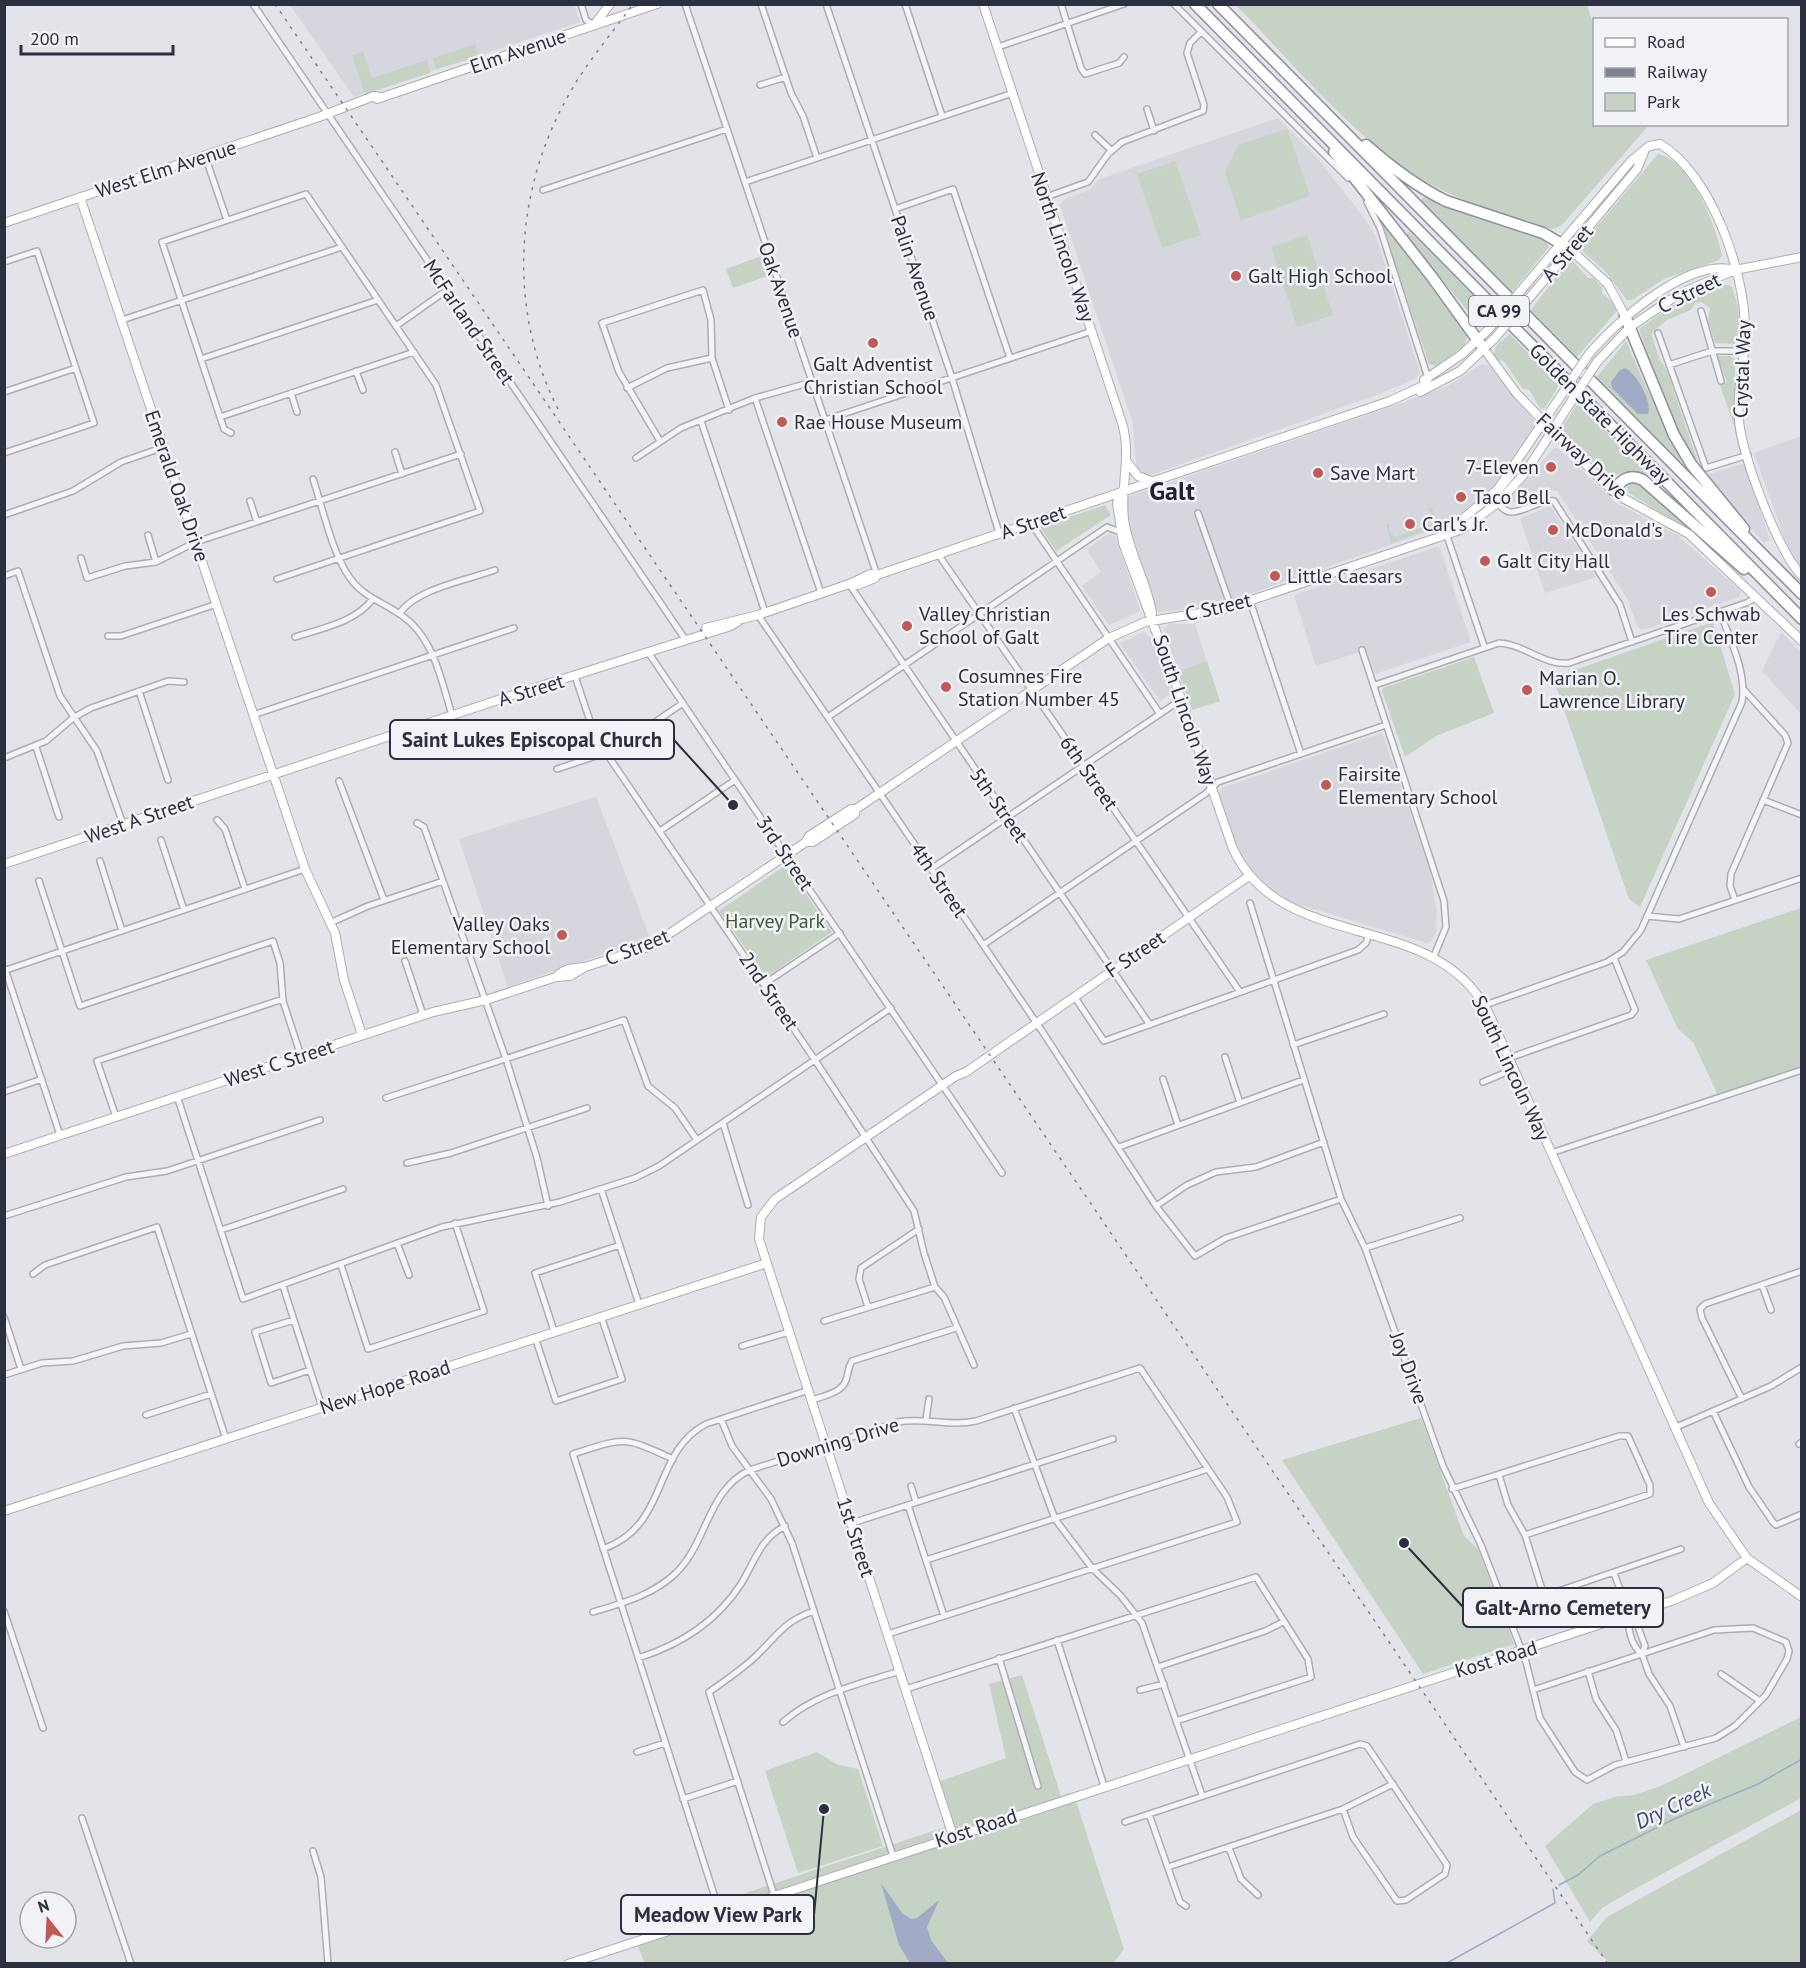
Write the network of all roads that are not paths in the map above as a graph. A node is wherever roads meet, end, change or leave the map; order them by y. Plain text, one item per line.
1 (253, 4) edge
2 (580, 4) edge
3 (610, 4) edge
4 (657, 4) edge
5 (685, 4) edge
6 (761, 4) edge
7 (826, 4) edge
8 (905, 4) edge
9 (983, 4) edge
10 (1061, 4) edge
11 (1124, 4) edge
12 (1174, 4) edge
13 (1196, 4) edge
14 (1218, 4) edge
15 (1067, 24) junction
16 (594, 26) junction
17 (1201, 32) junction
18 (998, 47) junction
19 (1124, 57) dead end
20 (786, 77) junction
21 (760, 85) dead end
22 (1300, 87) junction
23 (1013, 93) junction
24 (345, 108) joint
25 (1147, 109) dead end
26 (1300, 109) junction
27 (328, 114) junction
28 (942, 116) junction
29 (727, 129) junction
30 (1154, 130) junction
31 (1095, 135) dead end
32 (872, 139) junction
33 (1654, 144) joint
34 (1111, 150) junction
35 (204, 156) junction
36 (817, 158) junction
37 (745, 182) junction
38 (543, 190) dead end
39 (80, 197) junction
40 (1046, 197) junction
41 (895, 209) junction
42 (227, 220) junction
43 (4, 223) edge
44 (1566, 246) junction
45 (342, 247) junction
46 (1802, 257) edge
47 (4, 262) edge
48 (1735, 270) junction
49 (447, 290) junction
50 (181, 300) junction
51 (378, 300) junction
52 (1701, 311) dead end
53 (1625, 316) junction
54 (122, 320) junction
55 (396, 326) junction
56 (1630, 327) junction
57 (1092, 331) junction
58 (1658, 333) dead end
59 (1481, 345) junction
60 (1712, 351) junction
61 (1743, 351) junction
62 (414, 352) junction
63 (712, 358) junction
64 (1010, 358) junction
65 (201, 359) junction
66 (1669, 365) junction
67 (76, 368) junction
68 (356, 371) junction
69 (952, 378) junction
70 (1428, 378) junction
71 (1721, 381) dead end
72 (812, 382) junction
73 (627, 388) junction
74 (363, 390) dead end
75 (4, 392) edge
76 (291, 393) junction
77 (755, 398) junction
78 (1390, 401) junction
79 (729, 410) junction
80 (297, 412) dead end
81 (220, 417) junction
82 (825, 420) junction
83 (701, 421) junction
84 (1544, 422) junction
85 (1552, 430) junction
86 (231, 434) dead end
87 (660, 441) junction
88 (164, 447) junction
89 (395, 452) dead end
90 (4, 453) edge
91 (461, 454) junction
92 (1748, 456) junction
93 (636, 458) dead end
94 (1127, 462) junction
95 (1512, 470) junction
96 (402, 474) junction
97 (313, 479) dead end
98 (1153, 482) junction
99 (1613, 490) junction
100 (1122, 491) junction
101 (250, 501) dead end
102 (320, 501) junction
103 (1498, 502) junction
104 (1198, 513) dead end
105 (4, 515) edge
106 (257, 522) junction
107 (1031, 523) junction
108 (1120, 532) junction
109 (999, 533) junction
110 (1446, 533) junction
111 (147, 535) dead end
112 (196, 542) junction
113 (938, 554) junction
114 (81, 558) dead end
115 (339, 558) junction
116 (1057, 560) junction
117 (156, 562) junction
118 (495, 570) dead end
119 (877, 574) junction
120 (4, 576) edge
121 (1802, 576) edge
122 (1785, 577) junction
123 (277, 579) dead end
124 (849, 584) junction
125 (821, 593) junction
126 (1802, 594) edge
127 (1756, 597) junction
128 (373, 599) junction
129 (1250, 601) junction
130 (217, 604) junction
131 (1231, 607) junction
132 (1720, 612) junction
133 (979, 613) junction
134 (400, 614) junction
135 (762, 614) junction
136 (1802, 620) edge
137 (1153, 621) junction
138 (514, 628) dead end
139 (108, 636) dead end
140 (294, 637) dead end
141 (1109, 638) junction
142 (685, 639) junction
143 (1802, 641) edge
144 (1632, 642) junction
145 (1484, 646) junction
146 (1362, 650) dead end
147 (648, 652) junction
148 (432, 655) junction
149 (903, 665) junction
150 (576, 676) junction
151 (184, 682) dead end
152 (1375, 685) junction
153 (1030, 690) junction
154 (1744, 690) junction
155 (139, 691) junction
156 (1182, 699) junction
157 (683, 703) junction
158 (1160, 714) junction
159 (254, 715) junction
160 (452, 715) junction
161 (828, 717) junction
162 (73, 718) junction
163 (1386, 725) junction
164 (954, 741) junction
165 (36, 747) junction
166 (606, 752) junction
167 (1301, 754) junction
168 (4, 758) edge
169 (1084, 765) junction
170 (557, 769) dead end
171 (273, 774) junction
172 (168, 780) dead end
173 (735, 780) junction
174 (339, 781) dead end
175 (1212, 788) junction
176 (879, 793) junction
177 (1763, 800) junction
178 (1802, 815) edge
179 (59, 817) dead end
180 (1007, 817) junction
181 (217, 820) dead end
182 (417, 823) dead end
183 (123, 824) junction
184 (660, 831) junction
185 (161, 840) dead end
186 (1136, 841) junction
187 (787, 856) junction
188 (100, 861) dead end
189 (4, 864) edge
190 (305, 869) junction
191 (931, 869) junction
192 (1249, 876) junction
193 (1802, 878) edge
194 (39, 881) dead end
195 (443, 881) junction
196 (245, 889) junction
197 (1059, 893) junction
198 (384, 900) junction
199 (1735, 900) junction
200 (1250, 903) dead end
201 (711, 907) junction
202 (184, 910) junction
203 (1647, 915) junction
204 (1188, 918) junction
205 (330, 923) junction
206 (122, 930) junction
207 (840, 933) junction
208 (1370, 934) junction
209 (983, 945) junction
210 (61, 951) junction
211 (1434, 956) junction
212 (1614, 958) junction
213 (405, 961) dead end
214 (5, 968) edge
215 (1112, 970) junction
216 (556, 977) joint
217 (1276, 979) junction
218 (764, 984) junction
219 (1240, 992) junction
220 (1074, 996) junction
221 (283, 999) junction
222 (486, 1000) junction
223 (1485, 1005) junction
224 (891, 1008) junction
225 (1384, 1014) dead end
226 (423, 1015) junction
227 (1035, 1022) junction
228 (1150, 1025) junction
229 (362, 1035) junction
230 (1293, 1045) junction
231 (301, 1056) junction
232 (1225, 1057) dead end
233 (1509, 1058) junction
234 (506, 1059) junction
235 (815, 1059) junction
236 (1514, 1069) junction
237 (1801, 1070) edge
238 (42, 1079) junction
239 (1163, 1079) dead end
240 (1303, 1080) junction
241 (1484, 1082) dead end
242 (944, 1084) junction
243 (4, 1092) edge
244 (177, 1096) junction
245 (386, 1098) dead end
246 (1240, 1103) junction
247 (587, 1108) dead end
248 (116, 1117) junction
249 (320, 1120) dead end
250 (723, 1123) junction
251 (1178, 1125) junction
252 (528, 1128) junction
253 (60, 1135) junction
254 (866, 1137) junction
255 (698, 1140) junction
256 (1324, 1142) junction
257 (1119, 1147) junction
258 (1551, 1153) junction
259 (4, 1154) edge
260 (198, 1160) junction
261 (407, 1163) dead end
262 (1002, 1173) dead end
263 (343, 1188) dead end
264 (602, 1189) junction
265 (1341, 1199) junction
266 (748, 1205) dead end
267 (548, 1206) junction
268 (1156, 1206) junction
269 (4, 1216) edge
270 (1460, 1218) dead end
271 (455, 1223) junction
272 (919, 1229) junction
273 (220, 1230) junction
274 (759, 1238) joint
275 (398, 1243) junction
276 (620, 1245) junction
277 (1365, 1248) junction
278 (767, 1263) junction
279 (341, 1265) junction
280 (1802, 1271) edge
281 (33, 1274) dead end
282 (409, 1275) dead end
283 (1762, 1285) junction
284 (283, 1286) junction
285 (935, 1287) junction
286 (639, 1304) junction
287 (868, 1307) junction
288 (1771, 1310) dead end
289 (601, 1316) junction
290 (4, 1317) edge
291 (294, 1320) junction
292 (824, 1321) dead end
293 (956, 1328) junction
294 (554, 1331) junction
295 (789, 1332) junction
296 (191, 1334) junction
297 (535, 1337) junction
298 (742, 1346) dead end
299 (974, 1365) dead end
300 (1802, 1367) edge
301 (21, 1370) junction
302 (310, 1370) junction
303 (4, 1375) edge
304 (809, 1390) junction
305 (211, 1394) junction
306 (929, 1399) dead end
307 (1742, 1399) junction
308 (812, 1400) junction
309 (322, 1407) junction
310 (1014, 1408) junction
311 (1713, 1411) junction
312 (146, 1415) dead end
313 (721, 1419) junction
314 (926, 1420) junction
315 (1674, 1428) junction
316 (226, 1439) junction
317 (1113, 1439) dead end
318 (826, 1445) junction
319 (673, 1459) junction
320 (1034, 1464) junction
321 (1208, 1469) junction
322 (750, 1470) junction
323 (1499, 1475) junction
324 (911, 1486) dead end
325 (1452, 1490) junction
326 (916, 1502) junction
327 (908, 1504) junction
328 (4, 1512) edge
329 (1802, 1515) edge
330 (1054, 1519) junction
331 (852, 1523) junction
332 (785, 1526) junction
333 (1525, 1535) junction
334 (603, 1549) junction
335 (1681, 1549) dead end
336 (1747, 1558) junction
337 (926, 1560) junction
338 (1092, 1568) junction
339 (1614, 1574) junction
340 (1802, 1597) edge
341 (621, 1604) junction
342 (4, 1611) edge
343 (814, 1611) junction
344 (593, 1612) dead end
345 (1629, 1615) junction
346 (944, 1616) junction
347 (1137, 1616) junction
348 (1283, 1622) junction
349 (888, 1634) junction
350 (1057, 1640) junction
351 (1522, 1652) junction
352 (1642, 1654) junction
353 (638, 1658) junction
354 (999, 1658) junction
355 (1158, 1667) junction
356 (900, 1671) junction
357 (1588, 1671) junction
358 (1721, 1674) dead end
359 (1164, 1684) junction
360 (906, 1689) junction
361 (1140, 1690) dead end
362 (1533, 1690) junction
363 (840, 1691) junction
364 (1760, 1701) junction
365 (1176, 1720) junction
366 (783, 1722) dead end
367 (42, 1728) dead end
368 (665, 1743) junction
369 (1684, 1747) junction
370 (637, 1752) dead end
371 (1190, 1758) junction
372 (1626, 1761) junction
373 (738, 1781) junction
374 (1393, 1784) junction
375 (1038, 1786) dead end
376 (1104, 1786) junction
377 (1202, 1795) junction
378 (683, 1799) junction
379 (1343, 1809) junction
380 (1149, 1814) junction
381 (82, 1818) dead end
382 (1125, 1822) dead end
383 (954, 1836) junction
384 (1229, 1848) junction
385 (313, 1851) dead end
386 (893, 1856) junction
387 (1168, 1868) junction
388 (774, 1895) junction
389 (1258, 1895) dead end
390 (1186, 1906) dead end
391 (720, 1913) junction
392 (131, 1964) edge
393 (328, 1964) edge
394 (568, 1964) edge

1 - 27 street, McFarland Street
2 - 16 street
3 - 16 street
4 - 16 street, Elm Avenue
5 - 29 street, Oak Avenue
6 - 20 street
7 - 32 street, Palin Avenue
8 - 28 street
9 - 18 street, North Lincoln Way
10 - 15 street
11 - 15 street
12 - 17 street
13 - 26 highway, Golden State Highway / CA 99
14 - 22 highway, Golden State Highway / CA 99
15 - 18 street
15 - 19 street
16 - 24 street, Elm Avenue
17 - 30 street
17 - 70 street
18 - 23 street, North Lincoln Way
20 - 21 street
20 - 36 street
22 - 44 highway
22 - 122 highway, Golden State Highway / CA 99
23 - 28 street
23 - 40 street, North Lincoln Way
24 - 27 street, West Elm Avenue
25 - 30 street
26 - 59 highway
26 - 136 highway, Golden State Highway / CA 99
27 - 35 street, West Elm Avenue
27 - 49 street, McFarland Street
28 - 32 street
29 - 37 street, Oak Avenue
29 - 38 street
30 - 34 street
31 - 34 street
32 - 36 street
32 - 41 street, Palin Avenue
33 - 44 street, A Street
33 - 48 street, Crystal Way
34 - 40 street
35 - 39 street, West Elm Avenue
35 - 42 street
36 - 37 street
37 - 72 street, Oak Avenue
39 - 43 street, West Elm Avenue
39 - 54 street, Emerald Oak Drive
40 - 57 street, North Lincoln Way
41 - 64 street
41 - 69 street, Palin Avenue
42 - 45 street
42 - 50 street
44 - 53 street
44 - 59 street, A Street, bridge
44 - 59 street, A Street, bridge
45 - 50 street
45 - 51 street
46 - 48 street
47 - 67 street
48 - 53 street, C Street
48 - 56 street, C Street
48 - 61 street, Crystal Way
49 - 55 street
49 - 142 street, McFarland Street
50 - 54 street
50 - 65 street
51 - 55 street
51 - 65 street
52 - 60 street, Crystal Way
53 - 56 highway
53 - 84 street, C Street, bridge
54 - 88 street, Emerald Oak Drive
55 - 62 street
56 - 85 street, C Street, bridge
56 - 122 highway
57 - 64 street
57 - 94 street, North Lincoln Way
58 - 66 street
59 - 70 street, A Street
59 - 78 street, A Street
59 - 84 street, Fairway Drive
60 - 61 street
60 - 66 street
60 - 71 street, Crystal Way
61 - 92 street, Crystal Way
62 - 68 street
62 - 91 street
63 - 73 street
63 - 73 street
63 - 79 street
64 - 69 street
65 - 81 street
66 - 92 street
67 - 75 street
67 - 90 street
68 - 74 street
68 - 76 street
69 - 82 street
69 - 109 street, Palin Avenue
70 - 78 street, A Street
72 - 77 street
72 - 82 street, Oak Avenue
73 - 87 street
76 - 80 street
76 - 81 street
77 - 79 street
77 - 125 street
78 - 98 street, A Street
79 - 83 street
81 - 86 street
82 - 119 street, Oak Avenue
83 - 87 street
83 - 135 street, 4th Street
84 - 85 street, Fairway Drive
84 - 95 street, C Street
85 - 99 street, Fairway Drive
85 - 103 street, C Street
87 - 93 street
88 - 105 street
88 - 112 street, Emerald Oak Drive
89 - 96 street
91 - 96 street
91 - 115 street
92 - 121 street, Crystal Way
94 - 98 street
94 - 100 street, North Lincoln Way
95 - 103 street
95 - 110 street, C Street
96 - 102 street
97 - 102 street
98 - 100 street, A Street
99 - 127 street, Fairway Drive
99 - 136 highway
100 - 107 street, A Street
100 - 108 street, South Lincoln Way
100 - 137 street, South Lincoln Way
101 - 106 street
102 - 106 street
102 - 115 street
103 - 110 street, C Street
103 - 144 street
104 - 131 street
106 - 112 street
107 - 109 street, A Street
107 - 116 street
108 - 116 street
108 - 137 street, South Lincoln Way
109 - 113 street, A Street
110 - 129 street, C Street
110 - 145 street
111 - 117 street
112 - 117 street
112 - 130 street, Emerald Oak Drive
113 - 119 street, A Street
113 - 133 street, 6th Street
114 - 117 street
115 - 123 street
115 - 128 street
116 - 133 street
116 - 141 street
118 - 134 street
119 - 124 street, A Street
120 - 162 street
122 - 126 highway, Golden State Highway / CA 99
124 - 125 street, A Street
124 - 149 street, 5th Street
125 - 135 street, A Street
127 - 132 street
127 - 143 street, Fairway Drive
128 - 134 street
128 - 140 street
129 - 131 street, C Street
129 - 167 street
130 - 139 street
130 - 159 street, Emerald Oak Drive
131 - 137 street, C Street
132 - 144 street
132 - 154 street
133 - 149 street
133 - 153 street, 6th Street
134 - 148 street
135 - 142 street, A Street
135 - 161 street, 4th Street
137 - 141 street, C Street
137 - 156 street, South Lincoln Way
138 - 148 street
141 - 153 street, C Street
141 - 158 street
142 - 147 street, A Street
144 - 145 street
145 - 152 street
146 - 152 street
147 - 150 street, A Street
147 - 157 street, 3rd Street
148 - 159 street
148 - 160 street
149 - 161 street
149 - 164 street, 5th Street
150 - 160 street, A Street
150 - 166 street, 2nd Street
151 - 155 street
152 - 163 street
153 - 164 street, C Street
153 - 169 street, 6th Street
154 - 177 street
154 - 203 street
155 - 162 street
155 - 172 street
156 - 158 street
156 - 175 street, South Lincoln Way
157 - 166 street
157 - 173 street, 3rd Street
158 - 169 street
159 - 171 street, Emerald Oak Drive
160 - 171 street, A Street
161 - 176 street, 4th Street
162 - 165 street
162 - 183 street
163 - 167 street
163 - 211 street
164 - 176 street, C Street
164 - 180 street, 5th Street
165 - 168 street
165 - 179 street
166 - 170 street
166 - 184 street, 2nd Street
167 - 175 street
169 - 180 street
169 - 186 street, 6th Street
171 - 183 street, West A Street
171 - 190 street, Emerald Oak Drive
173 - 184 street
173 - 187 street, 3rd Street
174 - 198 street
175 - 186 street
175 - 192 street, South Lincoln Way
176 - 187 street, C Street
176 - 191 street, 4th Street
177 - 178 street
177 - 199 street
180 - 191 street
180 - 197 street, 5th Street
181 - 196 street
182 - 195 street
183 - 189 street, West A Street
184 - 201 street, 2nd Street
185 - 202 street
186 - 197 street
186 - 204 street, 6th Street
187 - 201 street, C Street
187 - 207 street, 3rd Street
188 - 206 street
190 - 196 street
190 - 205 street, Emerald Oak Drive
191 - 209 street, 4th Street
192 - 204 street, F Street
192 - 208 street, South Lincoln Way
193 - 199 street
194 - 210 street
195 - 198 street
195 - 222 street
196 - 202 street
197 - 209 street
197 - 215 street, 5th Street
198 - 205 street
199 - 203 street
200 - 217 street, Joy Drive
201 - 216 street, C Street
201 - 218 street, 2nd Street
202 - 206 street
203 - 212 street
204 - 215 street, F Street
204 - 219 street, 6th Street
205 - 229 street, Emerald Oak Drive
206 - 210 street
207 - 218 street
207 - 224 street, 3rd Street
208 - 211 street, South Lincoln Way
208 - 217 street
209 - 227 street, 4th Street
210 - 214 street
210 - 221 street
211 - 223 street, South Lincoln Way
212 - 223 street
212 - 233 street
213 - 226 street
214 - 238 street
215 - 220 street, F Street
215 - 228 street, 5th Street
216 - 222 street, West C Street
217 - 219 street
217 - 230 street, Joy Drive
218 - 235 street, 2nd Street
219 - 228 street
220 - 227 street, F Street
220 - 228 street
221 - 231 street
221 - 248 street
222 - 226 street, West C Street
222 - 234 street
223 - 233 street, South Lincoln Way
224 - 235 street
224 - 242 street, 3rd Street
225 - 230 street
226 - 229 street, West C Street
227 - 242 street, F Street
227 - 257 street, 4th Street
229 - 231 street, West C Street
230 - 240 street, Joy Drive
231 - 244 street, West C Street
232 - 246 street
233 - 236 street, South Lincoln Way
234 - 245 street
234 - 252 street
234 - 255 street
235 - 250 street
235 - 254 street, 2nd Street
236 - 241 street
236 - 258 street, South Lincoln Way
237 - 258 street
238 - 243 street
238 - 253 street
239 - 251 street
240 - 246 street
240 - 256 street, Joy Drive
242 - 254 street, F Street
242 - 262 street, 3rd Street
244 - 248 street, West C Street
244 - 260 street
246 - 251 street
247 - 252 street
248 - 253 street, West C Street
249 - 260 street
250 - 255 street
250 - 266 street
251 - 257 street
252 - 261 street
252 - 267 street
253 - 259 street, West C Street
254 - 272 street, 2nd Street
254 - 274 street, F Street
255 - 264 street
256 - 265 street, Joy Drive
256 - 268 street
257 - 268 street, 4th Street
258 - 315 street, South Lincoln Way
260 - 269 street
260 - 273 street
263 - 273 street
264 - 267 street
264 - 276 street
265 - 268 street, 4th Street
265 - 277 street, Joy Drive
267 - 271 street
270 - 277 street
271 - 275 street
271 - 279 street
272 - 285 street, 2nd Street
272 - 287 street
273 - 284 street
274 - 278 street, 1st Street
275 - 279 street
275 - 282 street
276 - 286 street
276 - 294 street
277 - 325 street, Joy Drive
278 - 286 street, New Hope Road
278 - 295 street, 1st Street
279 - 284 street
280 - 283 street
281 - 296 street
283 - 288 street
283 - 307 street
284 - 291 street
285 - 287 street
285 - 293 street, 2nd Street
286 - 289 street, New Hope Road
287 - 292 street
289 - 294 street, New Hope Road
289 - 297 street
290 - 301 street
291 - 302 street
291 - 302 street
293 - 299 street, 2nd Street
293 - 308 street
294 - 297 street, New Hope Road
295 - 298 street
295 - 304 street, 1st Street
296 - 301 street
296 - 305 street
297 - 309 street, New Hope Road
300 - 307 street
301 - 303 street
302 - 309 street
304 - 308 street, 1st Street
304 - 313 street
305 - 312 street
305 - 316 street
306 - 314 street
307 - 311 street
308 - 318 street, 1st Street
309 - 316 street, New Hope Road
310 - 314 street, Downing Drive
310 - 320 street
310 - 321 street, Downing Drive
311 - 315 street
311 - 329 street
313 - 319 street
313 - 322 street
314 - 318 street, Downing Drive
315 - 336 street, South Lincoln Way
316 - 328 street, New Hope Road
317 - 320 street
318 - 322 street, Downing Drive
318 - 331 street, 1st Street
319 - 334 street
319 - 334 street
320 - 326 street
320 - 330 street
321 - 330 street
321 - 338 street
322 - 332 street
322 - 341 street, Downing Drive
323 - 325 street
323 - 333 street
323 - 333 street
324 - 326 street
325 - 351 street, Joy Drive
326 - 327 street
327 - 331 street
327 - 337 street
330 - 337 street
330 - 338 street
331 - 349 street, 1st Street
332 - 343 street
332 - 353 street
333 - 339 street
334 - 341 street
335 - 339 street
336 - 340 street
336 - 345 street, Kost Road
337 - 346 street
338 - 346 street
338 - 347 street
339 - 345 street
341 - 344 street, Downing Drive
341 - 353 street
342 - 367 street
343 - 363 street
343 - 373 street
345 - 351 street, Kost Road
345 - 352 street
346 - 349 street
347 - 348 street
347 - 350 street
347 - 355 street
348 - 355 street
348 - 365 street
349 - 356 street, 1st Street
350 - 354 street
350 - 376 street
351 - 362 street, Joy Drive
351 - 371 street, Kost Road
352 - 357 street
352 - 364 street
352 - 369 street
353 - 368 street
354 - 360 street
354 - 375 street
355 - 359 street
356 - 360 street, 1st Street
356 - 363 street
357 - 362 street
357 - 372 street
358 - 364 street
359 - 361 street
359 - 365 street
360 - 383 street, 1st Street
362 - 372 street, Joy Drive
363 - 366 street
363 - 386 street
364 - 369 street
365 - 371 street
368 - 370 street
368 - 378 street
369 - 372 street
371 - 376 street, Kost Road
371 - 377 street
373 - 378 street
373 - 388 street
374 - 377 street
374 - 379 street
374 - 379 street
376 - 383 street, Kost Road
377 - 380 street
378 - 391 street
379 - 384 street
380 - 382 street
380 - 387 street
381 - 392 street
383 - 386 street, Kost Road
384 - 387 street
384 - 389 street
385 - 393 street
386 - 388 street, Kost Road
387 - 390 street
388 - 391 street, Kost Road
391 - 394 street, Kost Road

